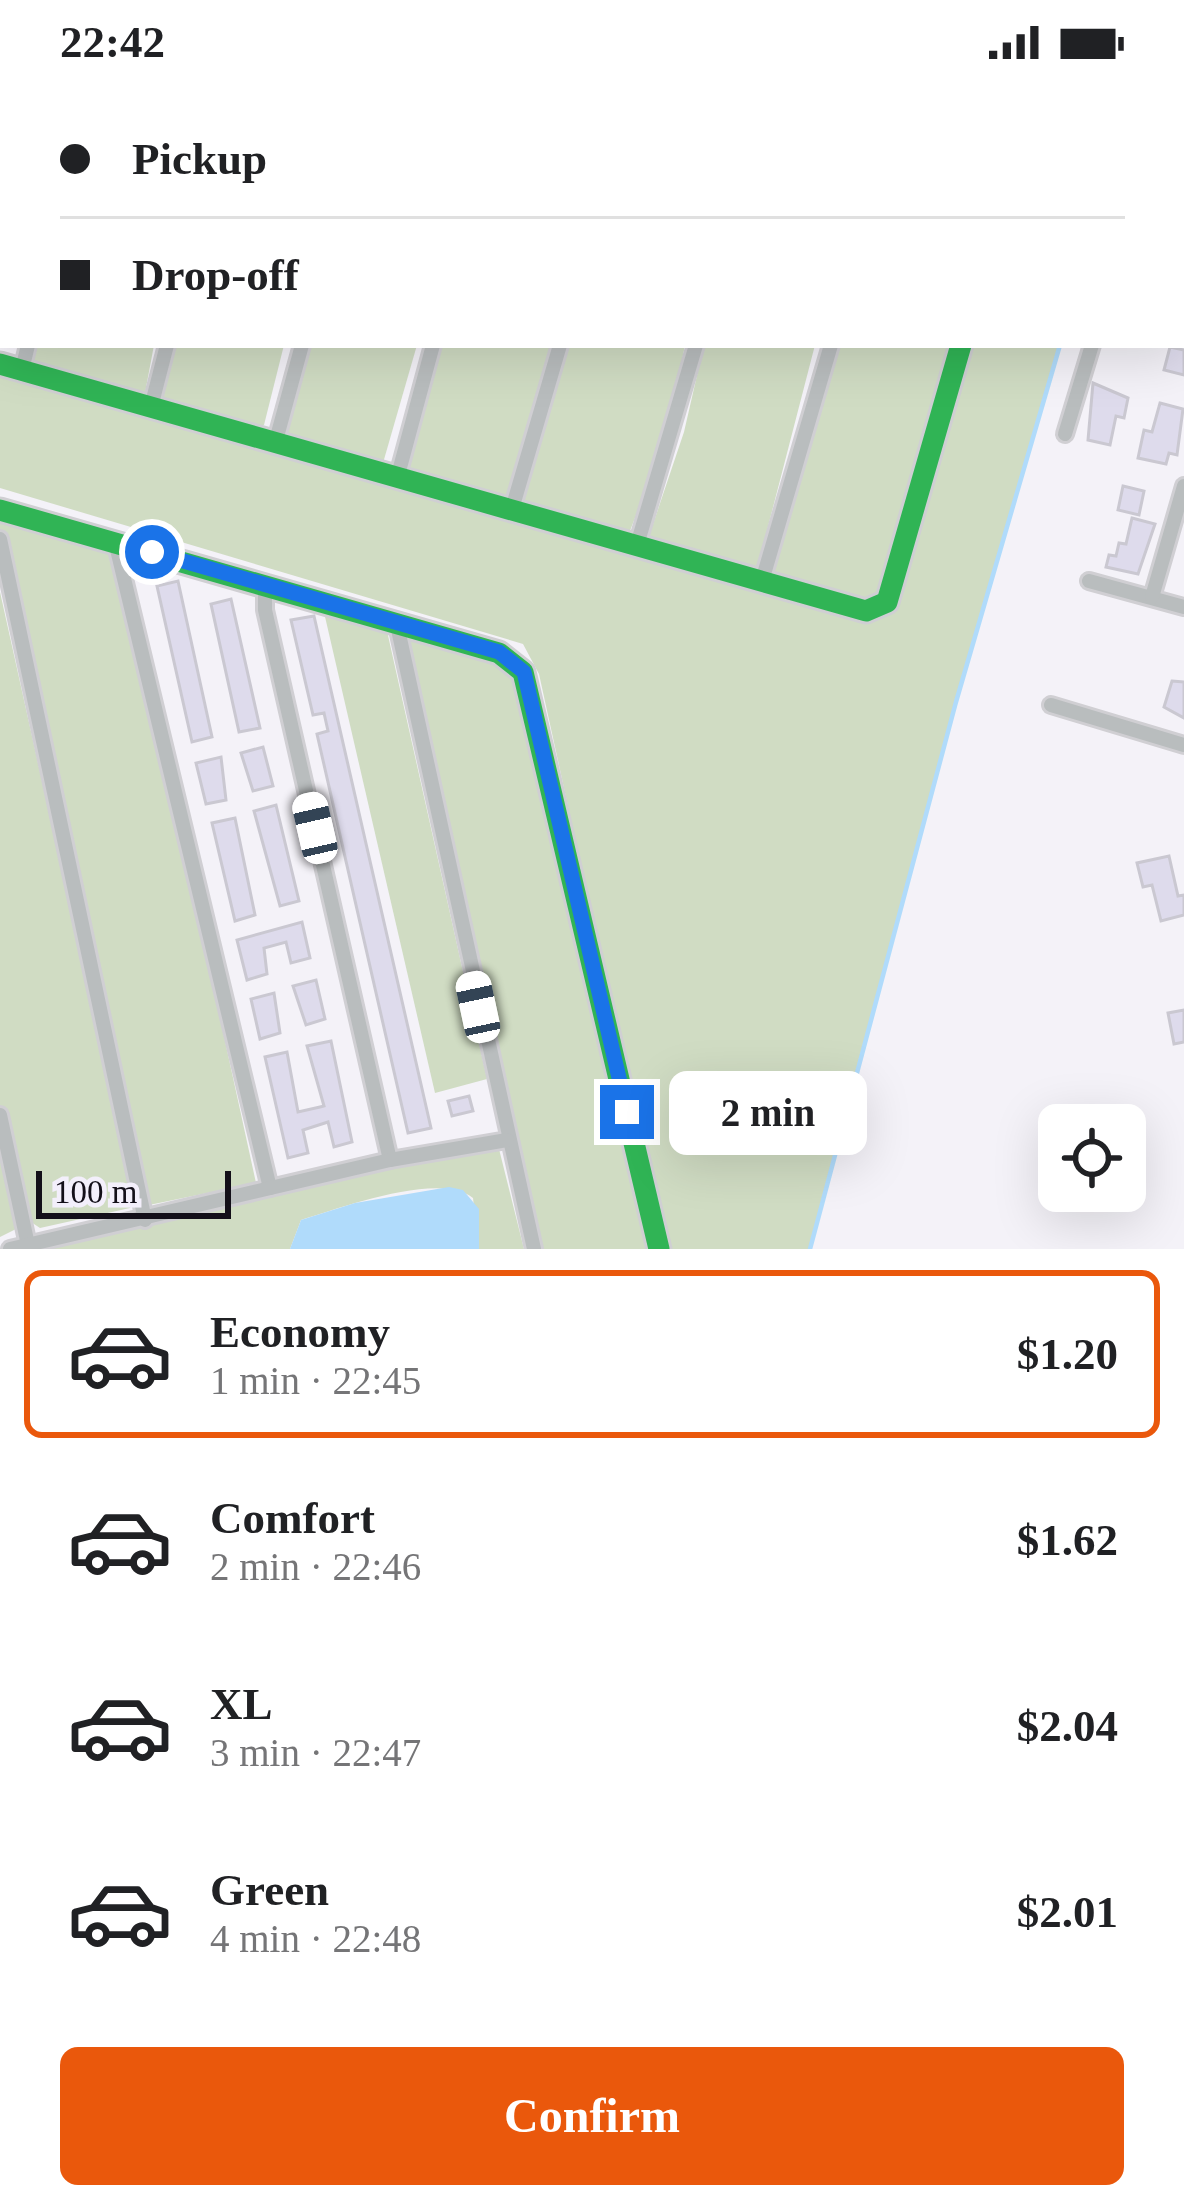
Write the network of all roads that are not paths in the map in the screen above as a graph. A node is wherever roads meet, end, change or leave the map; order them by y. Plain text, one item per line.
1 (166, 348) edge
2 (301, 348) edge
3 (432, 348) edge
4 (559, 348) edge
5 (695, 348) edge
6 (830, 348) edge
7 (960, 348) edge
8 (1091, 348) edge
9 (11, 367) edge
10 (152, 407) junction
11 (1065, 434) dead end
12 (275, 444) junction
13 (398, 475) junction
14 (1184, 486) edge
15 (512, 509) junction
16 (0, 510) edge
17 (0, 539) edge
18 (115, 541) junction
19 (637, 545) junction
20 (763, 581) junction
21 (1089, 581) dead end
22 (265, 586) junction
23 (1152, 597) junction
24 (1184, 607) edge
25 (397, 625) junction
26 (1051, 705) dead end
27 (1184, 745) edge
28 (0, 1115) edge
29 (507, 1140) junction
30 (390, 1160) junction
31 (270, 1188) junction
32 (145, 1220) junction
33 (28, 1245) junction
34 (10, 1249) edge
35 (534, 1249) edge
36 (659, 1249) edge

1 - 10 street
2 - 12 street
3 - 13 street
4 - 15 street
5 - 19 street
6 - 20 street
7 - 20 street
8 - 11 street
9 - 10 street
10 - 12 street
12 - 13 street
13 - 15 street
14 - 23 street
15 - 19 street
16 - 18 street
17 - 32 street
18 - 22 street
18 - 31 street
19 - 20 street
21 - 23 street
22 - 25 street
22 - 30 street
23 - 24 street
25 - 29 street
25 - 36 street
26 - 27 street
28 - 33 street
29 - 30 street
29 - 35 street
30 - 31 street
31 - 32 street
32 - 33 street
33 - 34 street

